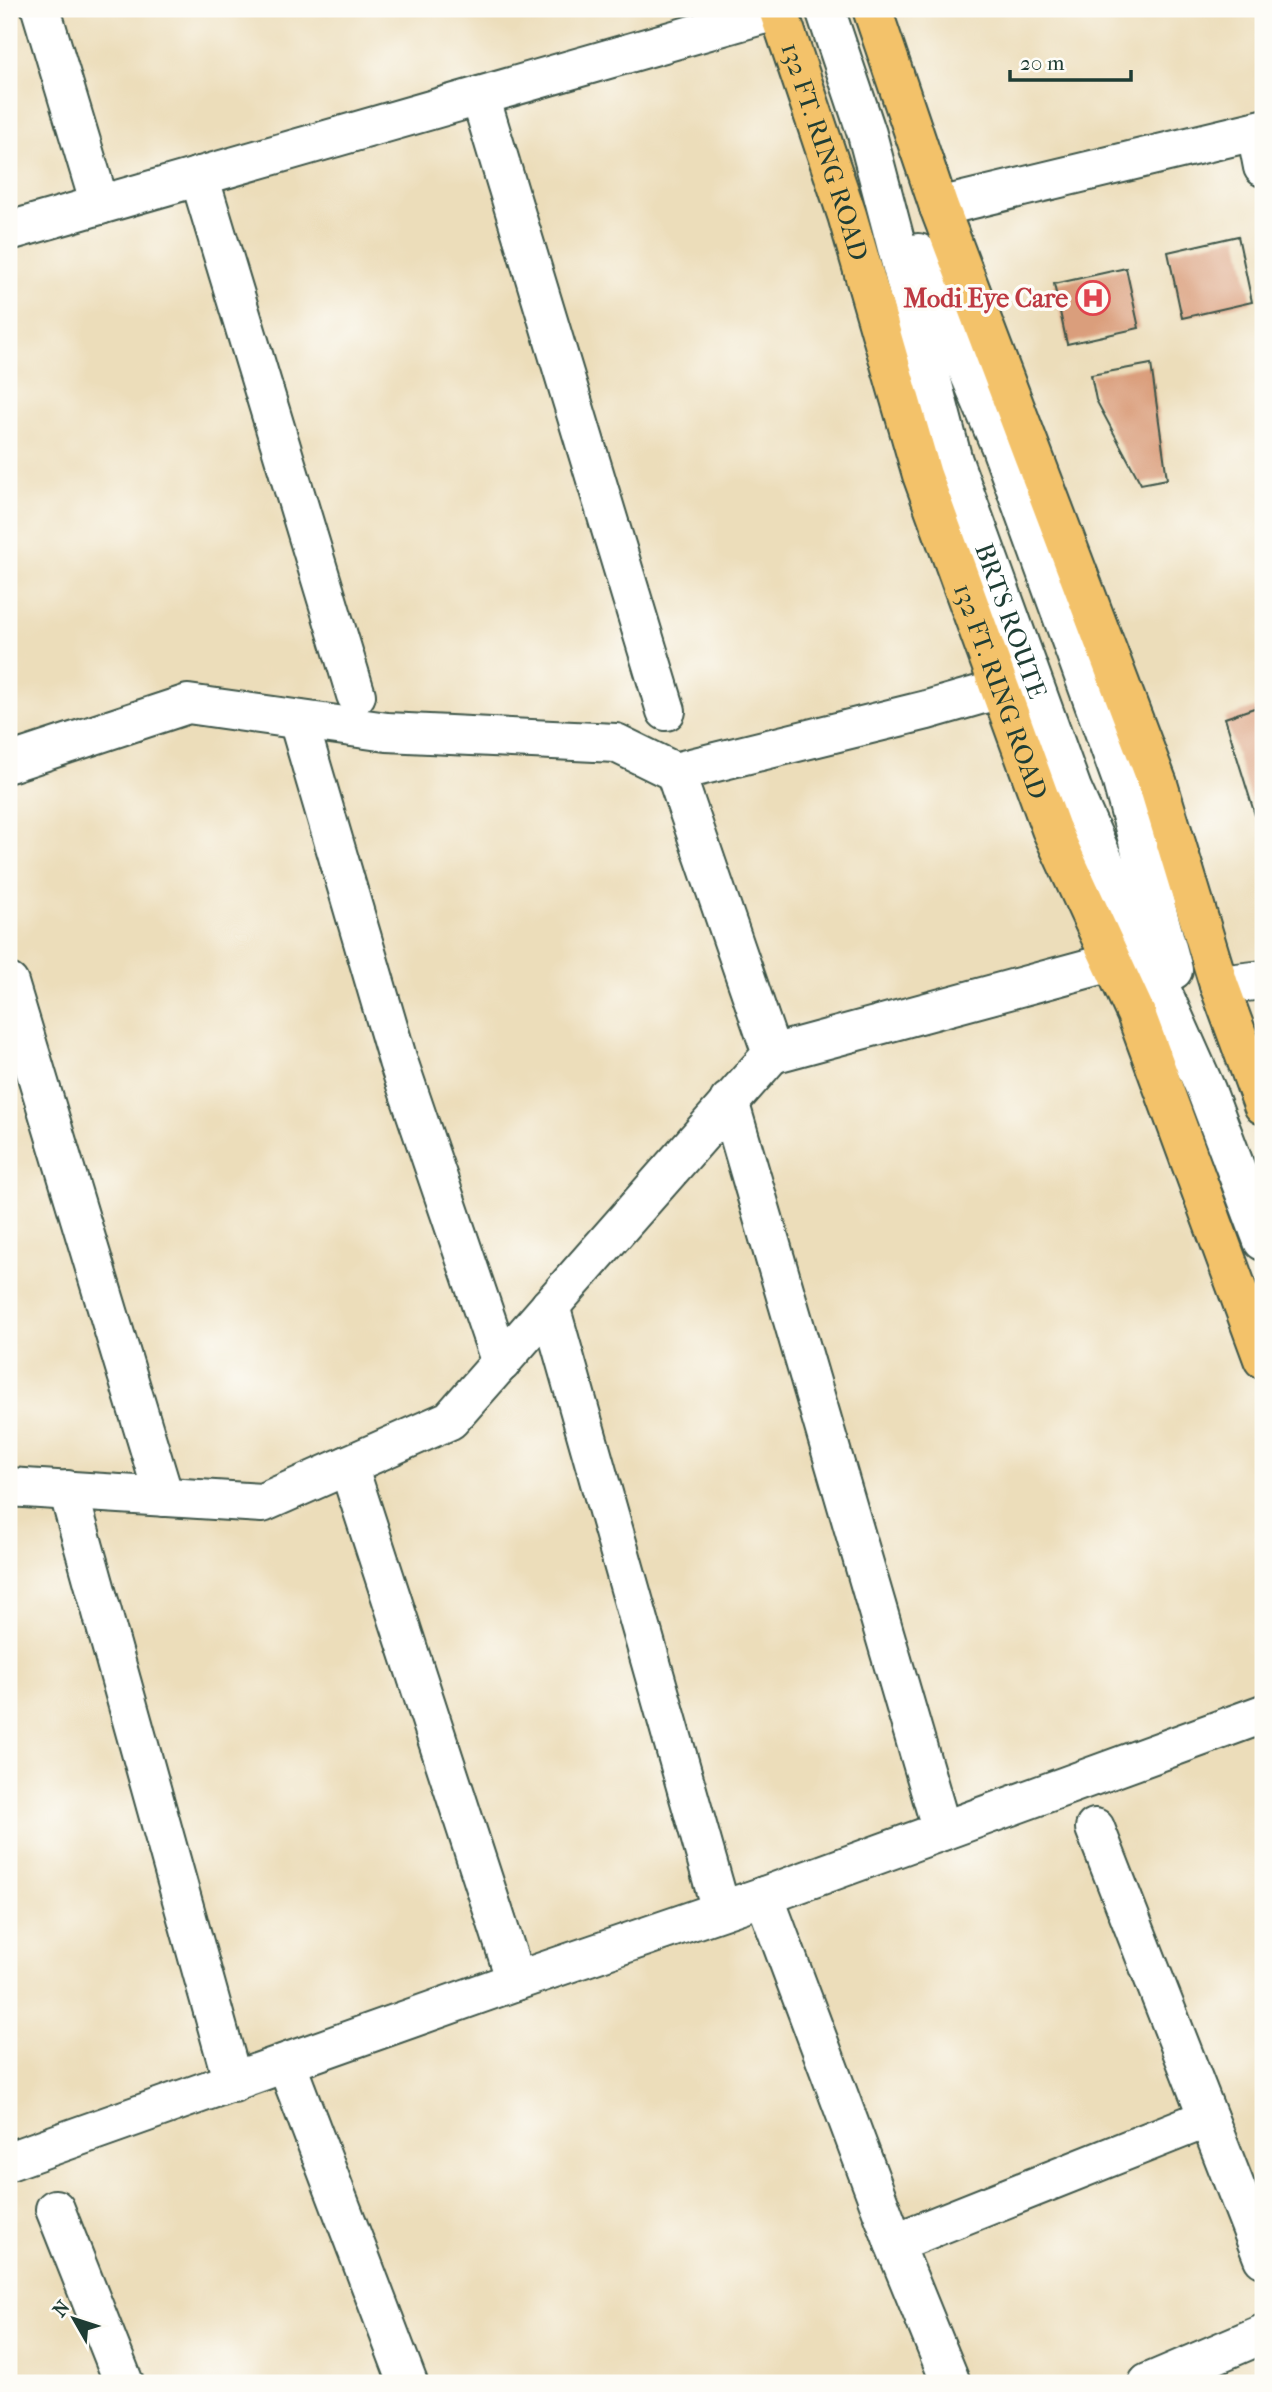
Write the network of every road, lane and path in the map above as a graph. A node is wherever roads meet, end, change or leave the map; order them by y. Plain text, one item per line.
1 (41, 9) edge
2 (778, 9) edge
3 (825, 9) edge
4 (872, 9) edge
5 (480, 96) junction
6 (867, 134) junction
7 (1261, 142) edge
8 (200, 176) junction
9 (100, 205) junction
10 (939, 207) junction
11 (9, 231) edge
12 (1000, 689) junction
13 (356, 695) dead end
14 (666, 711) dead end
15 (298, 720) junction
16 (9, 763) edge
17 (674, 772) junction
18 (1112, 962) junction
19 (1263, 980) edge
20 (9, 983) edge
21 (1219, 985) junction
22 (772, 1054) junction
23 (1206, 1090) junction
24 (729, 1101) junction
25 (1263, 1105) edge
26 (1263, 1241) edge
27 (550, 1306) junction
28 (1263, 1359) edge
29 (501, 1363) junction
30 (348, 1465) junction
31 (9, 1487) edge
32 (68, 1490) junction
33 (164, 1497) junction
34 (1263, 1714) edge
35 (1096, 1828) dead end
36 (942, 1831) junction
37 (764, 1896) junction
38 (722, 1910) junction
39 (516, 1981) junction
40 (286, 2063) junction
41 (233, 2082) junction
42 (1208, 2118) junction
43 (9, 2161) edge
44 (55, 2209) dead end
45 (894, 2243) junction
46 (1263, 2259) edge
47 (1263, 2334) edge
48 (124, 2383) edge
49 (408, 2383) edge
50 (951, 2383) edge
51 (1148, 2383) edge

1 - 9 street
2 - 5 street
2 - 12 main road, 132 FT. RING ROAD
3 - 6 street, BRTS ROUTE
4 - 10 main road
5 - 8 street
5 - 14 street
6 - 23 street, BRTS ROUTE
6 - 23 street, BRTS ROUTE
7 - 10 street
8 - 9 street
8 - 13 street
9 - 11 street
10 - 21 main road
12 - 17 street
12 - 18 main road, 132 FT. RING ROAD
15 - 16 street
15 - 17 street
15 - 29 street
17 - 22 street
18 - 22 street
18 - 28 main road, 132 FT. RING ROAD
19 - 21 street
20 - 33 street
21 - 25 main road
22 - 24 street
23 - 26 street, BRTS ROUTE
24 - 27 street
24 - 36 street
27 - 29 street
27 - 38 street
29 - 30 street
30 - 33 street
30 - 39 street
31 - 32 street
32 - 33 street
32 - 41 street
34 - 36 street
35 - 42 street
36 - 37 street
37 - 38 street
37 - 45 street
38 - 39 street
39 - 40 street
40 - 41 street
40 - 49 street
41 - 43 street
42 - 45 street
42 - 46 street
44 - 48 street
45 - 50 street
47 - 51 street

